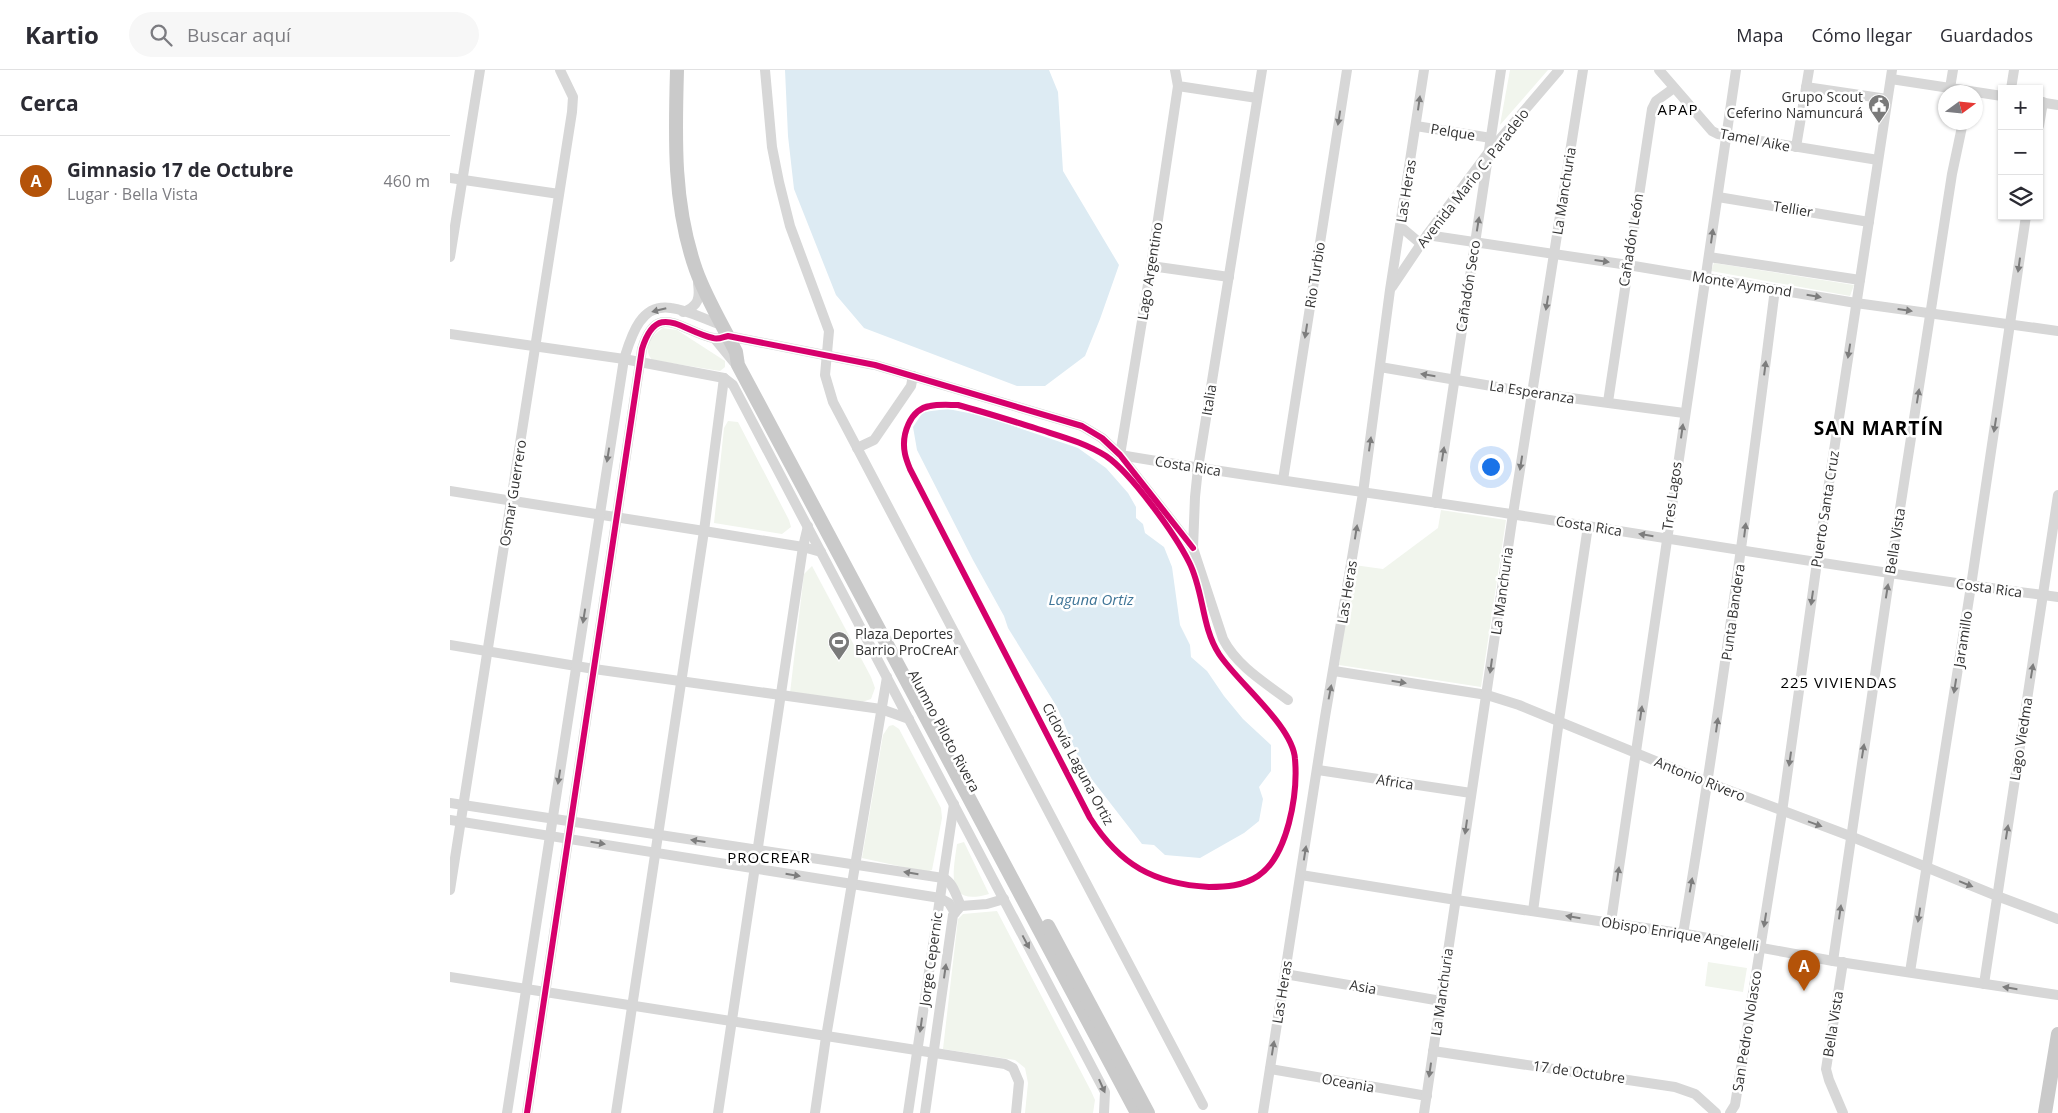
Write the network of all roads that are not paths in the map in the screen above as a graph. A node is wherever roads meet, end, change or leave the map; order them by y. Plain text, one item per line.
1 (480, 70) edge
2 (560, 70) edge
3 (678, 70) edge
4 (765, 70) edge
5 (1175, 70) edge
6 (1262, 70) edge
7 (1347, 70) edge
8 (1424, 70) edge
9 (1501, 70) edge
10 (1559, 70) edge
11 (1583, 70) edge
12 (1658, 70) edge
13 (1736, 70) edge
14 (1809, 70) edge
15 (1953, 70) edge
16 (2014, 70) edge
17 (1891, 75) edge
18 (1938, 85) edge
19 (1950, 85) edge
20 (2012, 85) edge
21 (1178, 86) junction
22 (1806, 87) junction
23 (1674, 88) junction
24 (1983, 94) edge
25 (1998, 96) edge
26 (1257, 98) junction
27 (1888, 99) junction
28 (2043, 102) edge
29 (2058, 105) edge
30 (1416, 126) junction
31 (1961, 130) edge
32 (1726, 137) junction
33 (1491, 138) junction
34 (1796, 147) junction
35 (1488, 153) junction
36 (1878, 160) junction
37 (450, 178) edge
38 (462, 180) junction
39 (560, 194) junction
40 (1718, 197) junction
41 (2025, 220) edge
42 (1869, 222) junction
43 (1401, 226) junction
44 (1424, 240) junction
45 (1475, 244) junction
46 (1554, 254) junction
47 (450, 257) edge
48 (1709, 257) junction
49 (1628, 265) junction
50 (1151, 266) junction
51 (696, 272) junction
52 (1229, 277) junction
53 (1706, 278) junction
54 (1860, 280) junction
55 (1775, 289) junction
56 (1390, 290) junction
57 (1856, 303) junction
58 (683, 312) junction
59 (1931, 313) junction
60 (2011, 324) junction
61 (2058, 331) edge
62 (722, 333) junction
63 (450, 334) edge
64 (536, 347) junction
65 (736, 352) junction
66 (825, 356) junction
67 (624, 359) junction
68 (640, 362) junction
69 (1380, 367) junction
70 (913, 376) junction
71 (724, 378) junction
72 (745, 378) junction
73 (1454, 379) junction
74 (1533, 393) junction
75 (1608, 402) junction
76 (1684, 413) junction
77 (857, 448) junction
78 (1120, 455) junction
79 (1198, 468) junction
80 (1283, 480) junction
81 (450, 491) edge
82 (1363, 492) junction
83 (2058, 495) edge
84 (512, 500) junction
85 (1436, 503) junction
86 (599, 514) junction
87 (1513, 514) junction
88 (617, 517) junction
89 (808, 526) junction
90 (1588, 526) junction
91 (704, 531) junction
92 (1666, 538) junction
93 (803, 547) junction
94 (1194, 548) junction
95 (1742, 551) junction
96 (821, 552) junction
97 (1817, 562) junction
98 (1890, 573) junction
99 (1971, 586) junction
100 (2043, 595) junction
101 (2058, 597) edge
102 (450, 645) edge
103 (488, 652) junction
104 (576, 666) junction
105 (594, 669) junction
106 (1334, 671) junction
107 (887, 677) junction
108 (682, 680) junction
109 (1487, 695) junction
110 (782, 696) junction
111 (1288, 700) dead end
112 (881, 710) junction
113 (909, 719) junction
114 (1559, 720) junction
115 (1636, 753) junction
116 (1318, 770) junction
117 (1709, 783) junction
118 (1471, 793) junction
119 (450, 803) edge
120 (954, 804) junction
121 (464, 805) junction
122 (1782, 812) junction
123 (553, 818) junction
124 (450, 820) edge
125 (462, 821) junction
126 (571, 822) junction
127 (550, 835) junction
128 (658, 835) junction
129 (1850, 836) junction
130 (569, 838) junction
131 (758, 850) junction
132 (656, 852) junction
133 (855, 864) junction
134 (1927, 868) junction
135 (755, 869) junction
136 (1301, 875) junction
137 (943, 878) junction
138 (852, 884) junction
139 (450, 890) edge
140 (1997, 896) junction
141 (940, 898) junction
142 (1004, 899) junction
143 (1456, 900) junction
144 (958, 909) junction
145 (1534, 911) junction
146 (2058, 919) edge
147 (1611, 922) junction
148 (1683, 934) junction
149 (1760, 947) junction
150 (1838, 961) junction
151 (1910, 972) junction
152 (1285, 974) junction
153 (450, 977) edge
154 (1984, 984) junction
155 (527, 989) junction
156 (546, 992) junction
157 (2058, 995) edge
158 (1441, 1001) junction
159 (632, 1006) junction
160 (732, 1022) junction
161 (826, 1037) junction
162 (2058, 1039) edge
163 (917, 1051) junction
164 (1433, 1051) junction
165 (934, 1054) junction
166 (1270, 1069) junction
167 (1426, 1096) junction
168 (1203, 1106) dead end
169 (507, 1113) edge
170 (527, 1113) edge
171 (616, 1113) edge
172 (718, 1113) edge
173 (815, 1113) edge
174 (908, 1113) edge
175 (925, 1113) edge
176 (1016, 1113) edge
177 (1104, 1113) edge
178 (1137, 1113) edge
179 (1148, 1113) edge
180 (1263, 1113) edge
181 (1424, 1113) edge
182 (1716, 1113) edge
183 (1730, 1113) edge
184 (1843, 1113) edge
185 (2045, 1113) edge

1 - 38 street
2 - 39 street, Osmar Guerrero
3 - 51 main road, Alumno Piloto Rivera
4 - 66 street
5 - 21 street, Lago Argentino
6 - 26 street, Italia
7 -> 80 street, Rio Turbio
30 -> 8 street, Las Heras
9 - 33 street, Cañadón Seco
10 - 35 street, Avenida Mario C. Paradelo
11 - 46 street, La Manchuria
12 - 23 street, Tamel Aike
13 - 32 street, Tres Lagos
14 - 22 street
15 - 19 street
16 - 20 street
17 - 18 street
17 - 27 street, Puerto Santa Cruz
21 - 26 street
21 - 50 street, Lago Argentino
22 - 27 street
22 - 34 street
23 - 32 street, Tamel Aike
23 - 49 street, Cañadón León
24 - 25 street
26 - 52 street, Italia
27 - 36 street, Puerto Santa Cruz
28 - 29 street
30 - 33 street, Pelque
30 - 43 street, Las Heras
31 - 59 street, Bella Vista
32 - 34 street, Tamel Aike
32 - 40 street, Tres Lagos
33 - 35 street, Cañadón Seco
34 - 36 street, Tamel Aike
35 - 44 street, Avenida Mario C. Paradelo
45 -> 35 street, Cañadón Seco
36 - 42 street, Puerto Santa Cruz
37 - 38 street
38 - 39 street
38 - 47 street
39 - 64 street, Osmar Guerrero
40 - 42 street, Tellier
48 -> 40 street, Tres Lagos
41 -> 60 street, Jaramillo
42 - 54 street, Puerto Santa Cruz
43 - 44 street
43 - 56 street, Las Heras
44 - 45 street, Monte Aymond
44 - 56 street, Avenida Mario C. Paradelo
45 - 46 street, Monte Aymond
45 - 73 street, Cañadón Seco
46 -> 49 street, Monte Aymond
46 -> 74 street, La Manchuria
48 - 53 street, Tres Lagos
48 - 54 street
49 - 53 street, Monte Aymond
49 - 75 street, Cañadón León
50 - 52 street
50 - 78 street, Lago Argentino
51 - 58 street
51 - 62 main road, Alumno Piloto Rivera
52 - 79 street, Italia
53 - 55 street, Monte Aymond
53 - 76 street, Tres Lagos
54 - 57 street, Puerto Santa Cruz
55 -> 57 street, Monte Aymond
95 -> 55 street, Punta Bandera
56 - 69 street, Las Heras
57 -> 59 street, Monte Aymond
57 -> 97 street, Puerto Santa Cruz
58 - 62 street
58 -> 67 street
59 - 60 street, Monte Aymond
98 -> 59 street, Bella Vista
60 - 61 street, Monte Aymond
60 -> 99 street, Jaramillo
62 - 65 main road, Alumno Piloto Rivera
62 - 66 street
62 - 68 street
62 - 72 street
63 - 64 street
64 - 67 street
64 - 84 street, Osmar Guerrero
65 - 72 main road, Alumno Piloto Rivera
65 - 179 main road, Alumno Piloto Rivera
66 - 70 street
66 - 77 street
67 - 68 street
67 -> 86 street
68 - 71 street
68 - 88 street
73 -> 69 street, La Esperanza
82 -> 69 street, Las Heras
70 - 77 street
70 - 78 street
71 - 89 street
71 - 91 street
72 - 178 main road, Alumno Piloto Rivera
73 - 74 street, La Esperanza
85 -> 73 street, Cañadón Seco
74 - 75 street, La Esperanza
74 -> 87 street, La Manchuria
75 - 76 street, La Esperanza
92 -> 76 street, Tres Lagos
77 - 168 street
78 - 79 street, Costa Rica
78 - 94 street
79 - 80 street, Costa Rica
79 - 94 street, Italia
80 - 82 street, Costa Rica
81 - 84 street
82 - 85 street, Costa Rica
106 -> 82 street, Las Heras
83 - 100 street, Lago Viedma
84 - 86 street
84 - 103 street, Osmar Guerrero
85 - 87 street, Costa Rica
86 - 88 street
86 -> 104 street
87 - 90 street, Costa Rica
87 -> 109 street, La Manchuria
88 - 91 street
88 - 105 street
89 - 93 street
89 - 96 street
92 -> 90 street, Costa Rica
90 - 114 street
91 - 93 street
91 - 108 street
92 - 95 street, Costa Rica
115 -> 92 street, Tres Lagos
93 - 96 street
93 - 110 street
94 - 111 street, Italia
95 - 97 street, Costa Rica
117 -> 95 street, Punta Bandera
96 - 107 street
97 - 98 street, Costa Rica
97 -> 122 street, Puerto Santa Cruz
98 - 99 street, Costa Rica
129 -> 98 street, Bella Vista
99 - 100 street, Costa Rica
99 -> 134 street, Jaramillo
100 - 101 street, Costa Rica
140 -> 100 street, Lago Viedma
102 - 103 street
103 - 104 street
103 - 121 street, Osmar Guerrero
104 - 105 street
104 -> 123 street
105 - 108 street
105 - 126 street
106 -> 109 street, Antonio Rivero
116 -> 106 street, Las Heras
107 - 112 street
107 - 113 street
108 - 110 street
108 - 128 street
109 - 114 street, Antonio Rivero
109 - 118 street, La Manchuria
110 - 112 street
110 - 131 street
112 - 113 street
112 - 133 street
113 - 120 street
114 - 115 street, Antonio Rivero
114 - 145 street
115 - 117 street, Antonio Rivero
147 -> 115 street, Tres Lagos
116 - 118 street, Africa
136 -> 116 street, Las Heras
117 - 122 street, Antonio Rivero
148 -> 117 street, Punta Bandera
118 -> 143 street, La Manchuria
119 - 121 street
120 - 137 street, Jorge Cepernic
120 - 142 street
121 - 123 street
121 - 125 street, Osmar Guerrero
122 -> 129 street, Antonio Rivero
122 -> 149 street, Puerto Santa Cruz
123 - 126 street
123 - 127 street
124 - 125 street
125 - 127 street
125 - 139 street, Osmar Guerrero
126 - 128 street
126 - 130 street
127 - 130 street
127 - 155 street
131 -> 128 street
128 - 132 street
129 - 134 street, Antonio Rivero
150 -> 129 street, Bella Vista
130 -> 132 street
130 - 156 street
131 - 133 street
131 - 135 street
132 - 135 street
132 - 159 street
137 -> 133 street
133 - 138 street
134 -> 140 street, Antonio Rivero
134 -> 151 street, Jaramillo
135 -> 138 street
135 - 160 street
136 - 143 street, Obispo Enrique Angelelli
136 - 152 street, Las Heras
137 - 141 street, Jorge Cepernic
137 - 144 street
138 - 141 street
138 - 161 street
140 - 146 street, Antonio Rivero
140 - 154 street, Lago Viedma
141 - 144 street
141 -> 163 street, Jorge Cepernic
142 - 144 street, Jorge Cepernic
142 -> 177 street
143 - 145 street, Obispo Enrique Angelelli
143 - 158 street, La Manchuria
165 -> 144 street, Jorge Cepernic
147 -> 145 street, Obispo Enrique Angelelli
147 - 148 street, Obispo Enrique Angelelli
148 - 149 street, Obispo Enrique Angelelli
149 - 150 street, Obispo Enrique Angelelli
149 - 183 street, San Pedro Nolasco
150 - 151 street, Obispo Enrique Angelelli
150 - 184 street, Bella Vista
151 - 154 street, Obispo Enrique Angelelli
152 - 158 street, Asia
166 -> 152 street, Las Heras
153 - 155 street
157 -> 154 street, Obispo Enrique Angelelli
155 - 156 street
155 - 169 street
156 - 159 street
156 - 170 street
158 - 164 street, La Manchuria
159 - 160 street
159 - 171 street
160 - 161 street
160 - 172 street
161 - 163 street
161 - 173 street
162 - 185 main road
163 - 165 street
163 - 174 street, Jorge Cepernic
164 -> 167 street, La Manchuria
164 - 182 street, 17 de Octubre
165 - 175 street, Jorge Cepernic
165 - 176 street
166 - 167 street, Oceania
166 - 180 street, Las Heras
167 - 181 street, La Manchuria

